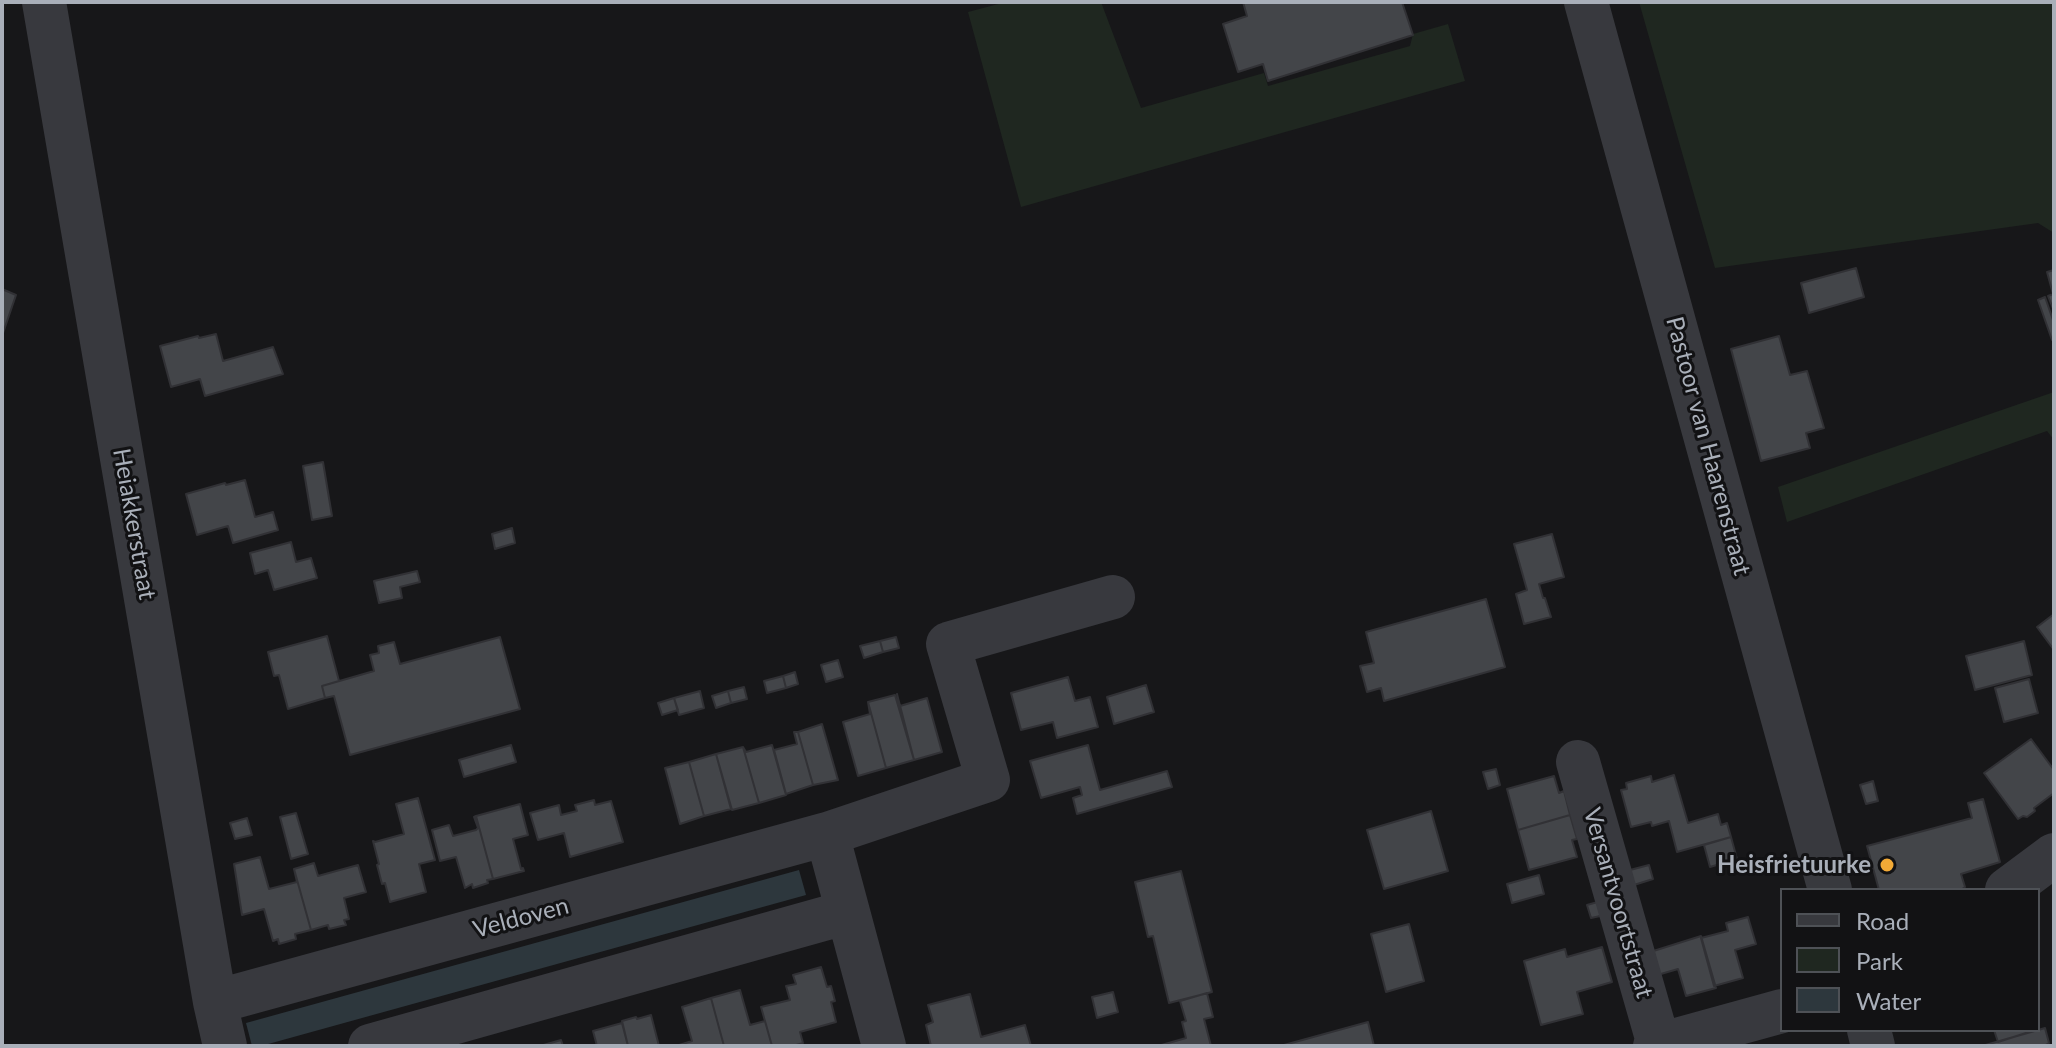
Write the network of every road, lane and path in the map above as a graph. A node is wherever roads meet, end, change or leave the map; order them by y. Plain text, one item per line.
1 (44, 2) edge
2 (1586, 2) edge
3 (1113, 597) dead end
4 (1578, 762) dead end
5 (827, 834) junction
6 (2054, 855) edge
7 (1829, 888) edge
8 (2010, 888) edge
9 (848, 912) junction
10 (215, 1002) junction
11 (1780, 1012) edge
12 (225, 1046) edge
13 (370, 1046) edge
14 (884, 1046) edge
15 (1657, 1046) edge

1 - 10 street, Heiakkerstraat
2 - 7 street, Pastoor van Haarenstraat
3 - 5 street, Veldoven
4 - 15 street, Versantvoortstraat
5 - 9 street
5 - 10 street, Veldoven
6 - 8 street
9 - 13 street
9 - 14 street
10 - 12 street, Heiakkerstraat
11 - 15 street, Versantvoortstraat

